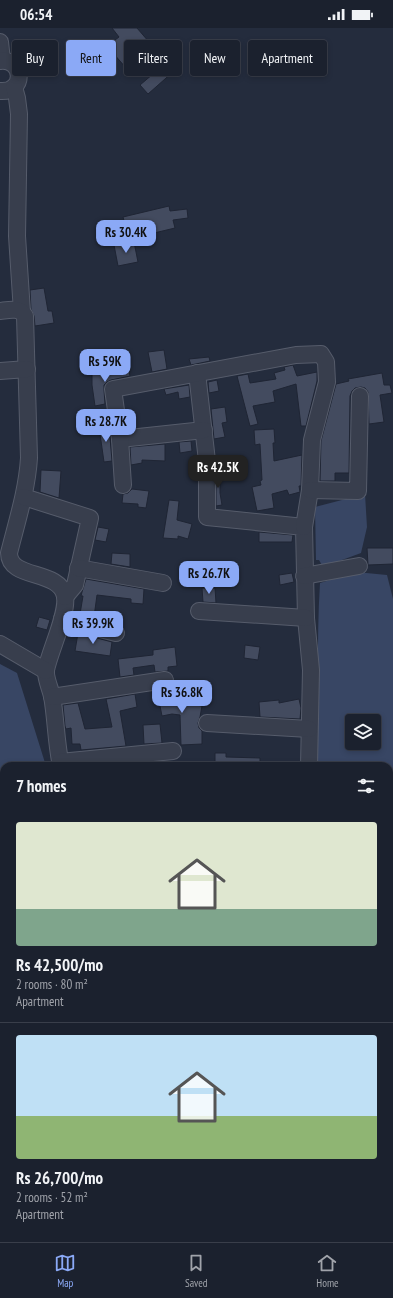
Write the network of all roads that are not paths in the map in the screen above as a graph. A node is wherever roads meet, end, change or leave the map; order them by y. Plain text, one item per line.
1 (0, 42) edge
2 (1, 60) edge
3 (7, 89) edge
4 (0, 311) edge
5 (22, 312) junction
6 (27, 369) junction
7 (0, 371) edge
8 (197, 373) junction
9 (360, 396) dead end
10 (204, 430) junction
11 (120, 439) junction
12 (123, 485) dead end
13 (310, 490) junction
14 (24, 497) junction
15 (304, 527) junction
16 (5, 562) edge
17 (359, 566) dead end
18 (78, 568) junction
19 (304, 576) junction
20 (163, 583) dead end
21 (65, 597) junction
22 (199, 611) dead end
23 (306, 618) junction
24 (62, 619) junction
25 (116, 633) dead end
26 (0, 644) edge
27 (46, 671) junction
28 (165, 680) dead end
29 (52, 697) junction
30 (207, 723) dead end
31 (309, 728) junction
32 (173, 751) dead end
33 (61, 762) edge
34 (78, 762) edge
35 (309, 762) edge

1 - 2 street
2 - 3 street
3 - 5 street
4 - 5 street
5 - 6 street
6 - 7 street
6 - 14 street
8 - 10 street
8 - 11 street
8 - 13 street
9 - 13 street
10 - 11 street
10 - 15 street
11 - 12 street
13 - 15 street
14 - 16 street
14 - 18 street
15 - 19 street
16 - 21 street
17 - 19 street
18 - 20 street
18 - 21 street
19 - 23 street
21 - 24 street
22 - 23 street
23 - 31 street
24 - 25 street
24 - 27 street
26 - 27 street
27 - 29 street
28 - 29 street
29 - 33 street
30 - 31 street
31 - 35 street
32 - 34 street

